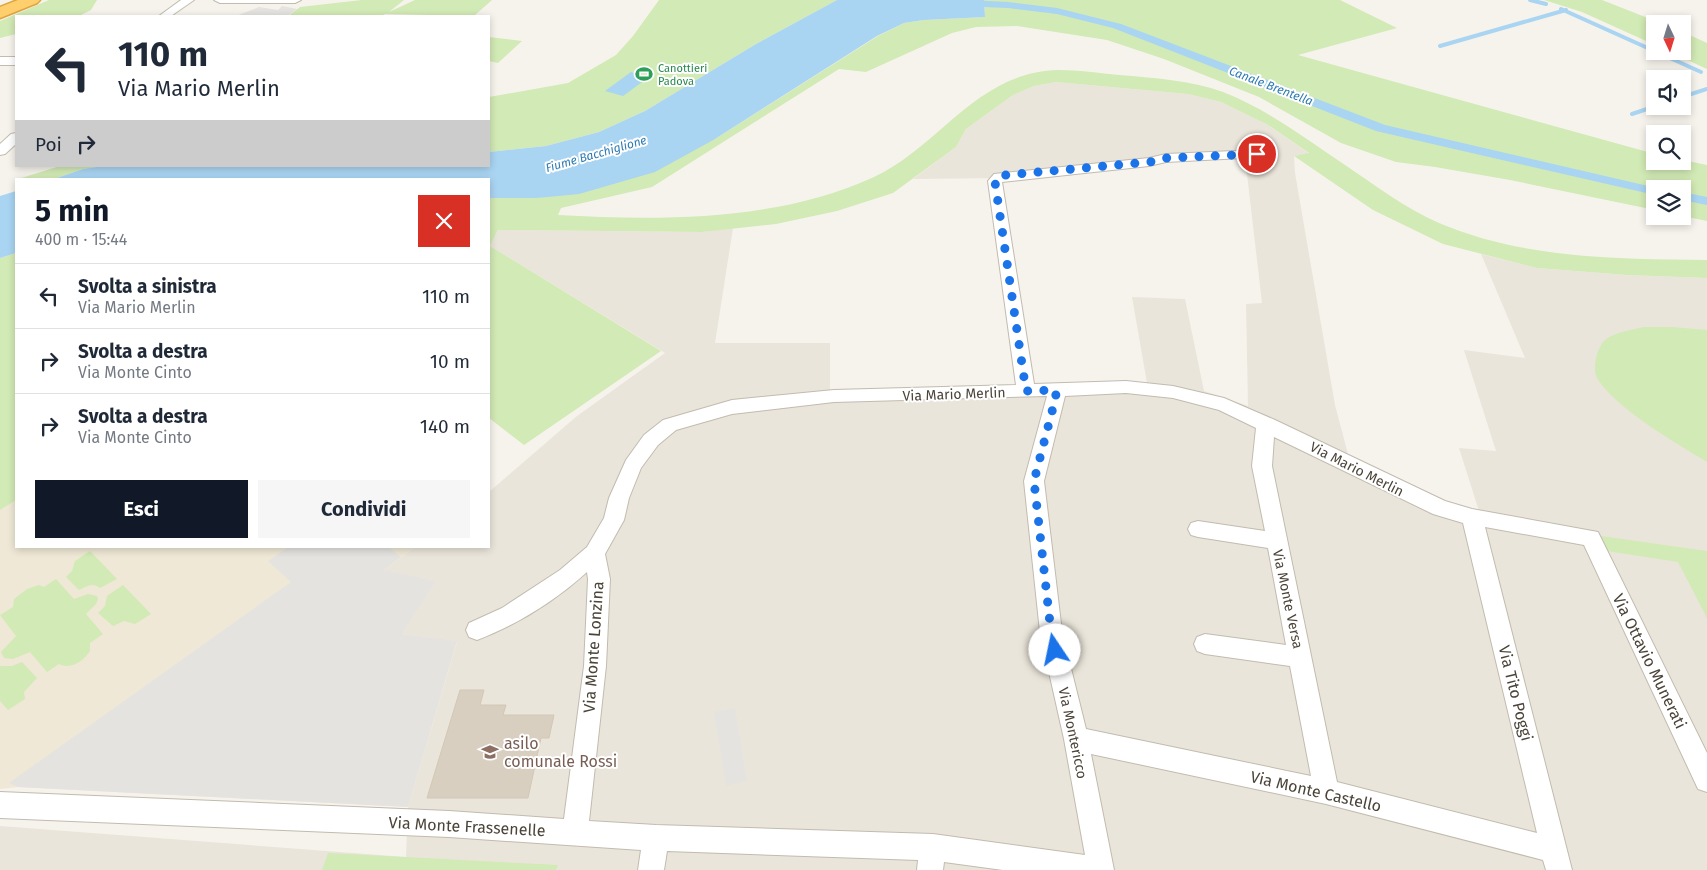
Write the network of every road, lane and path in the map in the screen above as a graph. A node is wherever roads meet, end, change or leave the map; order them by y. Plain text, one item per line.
1 (18, 0) edge
2 (32, 0) edge
3 (188, 0) edge
4 (220, 0) edge
5 (292, 0) edge
6 (0, 7) edge
7 (0, 13) edge
8 (166, 15) edge
9 (15, 60) edge
10 (0, 61) edge
11 (15, 137) edge
12 (0, 151) edge
13 (1257, 154) dead end
14 (1055, 390) junction
15 (1026, 391) junction
16 (1268, 425) junction
17 (1472, 517) junction
18 (1198, 529) dead end
19 (1276, 541) junction
20 (1593, 541) joint
21 (594, 553) junction
22 (477, 630) dead end
23 (1205, 644) dead end
24 (1300, 657) junction
25 (1076, 739) junction
26 (1707, 780) edge
27 (1326, 792) junction
28 (0, 805) edge
29 (575, 831) junction
30 (656, 838) junction
31 (931, 859) edge
32 (1556, 860) edge
33 (651, 870) edge
34 (1095, 870) edge
35 (1101, 870) edge

1 - 6 highway
2 - 7 highway
3 - 8 street
4 - 5 street
9 - 10 street
11 - 12 street
13 - 15 street
14 - 15 street, Via Mario Merlin
14 - 16 street, Via Mario Merlin
14 - 25 street, Via Montericco
15 - 21 street, Via Mario Merlin
16 - 17 street, Via Mario Merlin
16 - 19 street, Via Monte Versa
17 - 20 street, Via Mario Merlin
17 - 32 street, Via Tito Poggi
18 - 19 street, Via Monte Versa
19 - 24 street, Via Monte Versa
20 - 26 street, Via Ottavio Munerati
21 - 22 street, Via Mario Merlin
21 - 29 street, Via Monte Lonzina
23 - 24 street, Via Monte Versa
24 - 27 street, Via Monte Versa
25 - 27 street, Via Monte Castello
25 - 35 street, Via Montericco
27 - 32 street, Via Monte Castello
28 - 29 street, Via Monte Frassenelle
29 - 30 street, Via Monte Frassenelle
30 - 31 street, Via Monte Frassenelle
30 - 33 street
31 - 34 street, Via Monte Frassenelle

